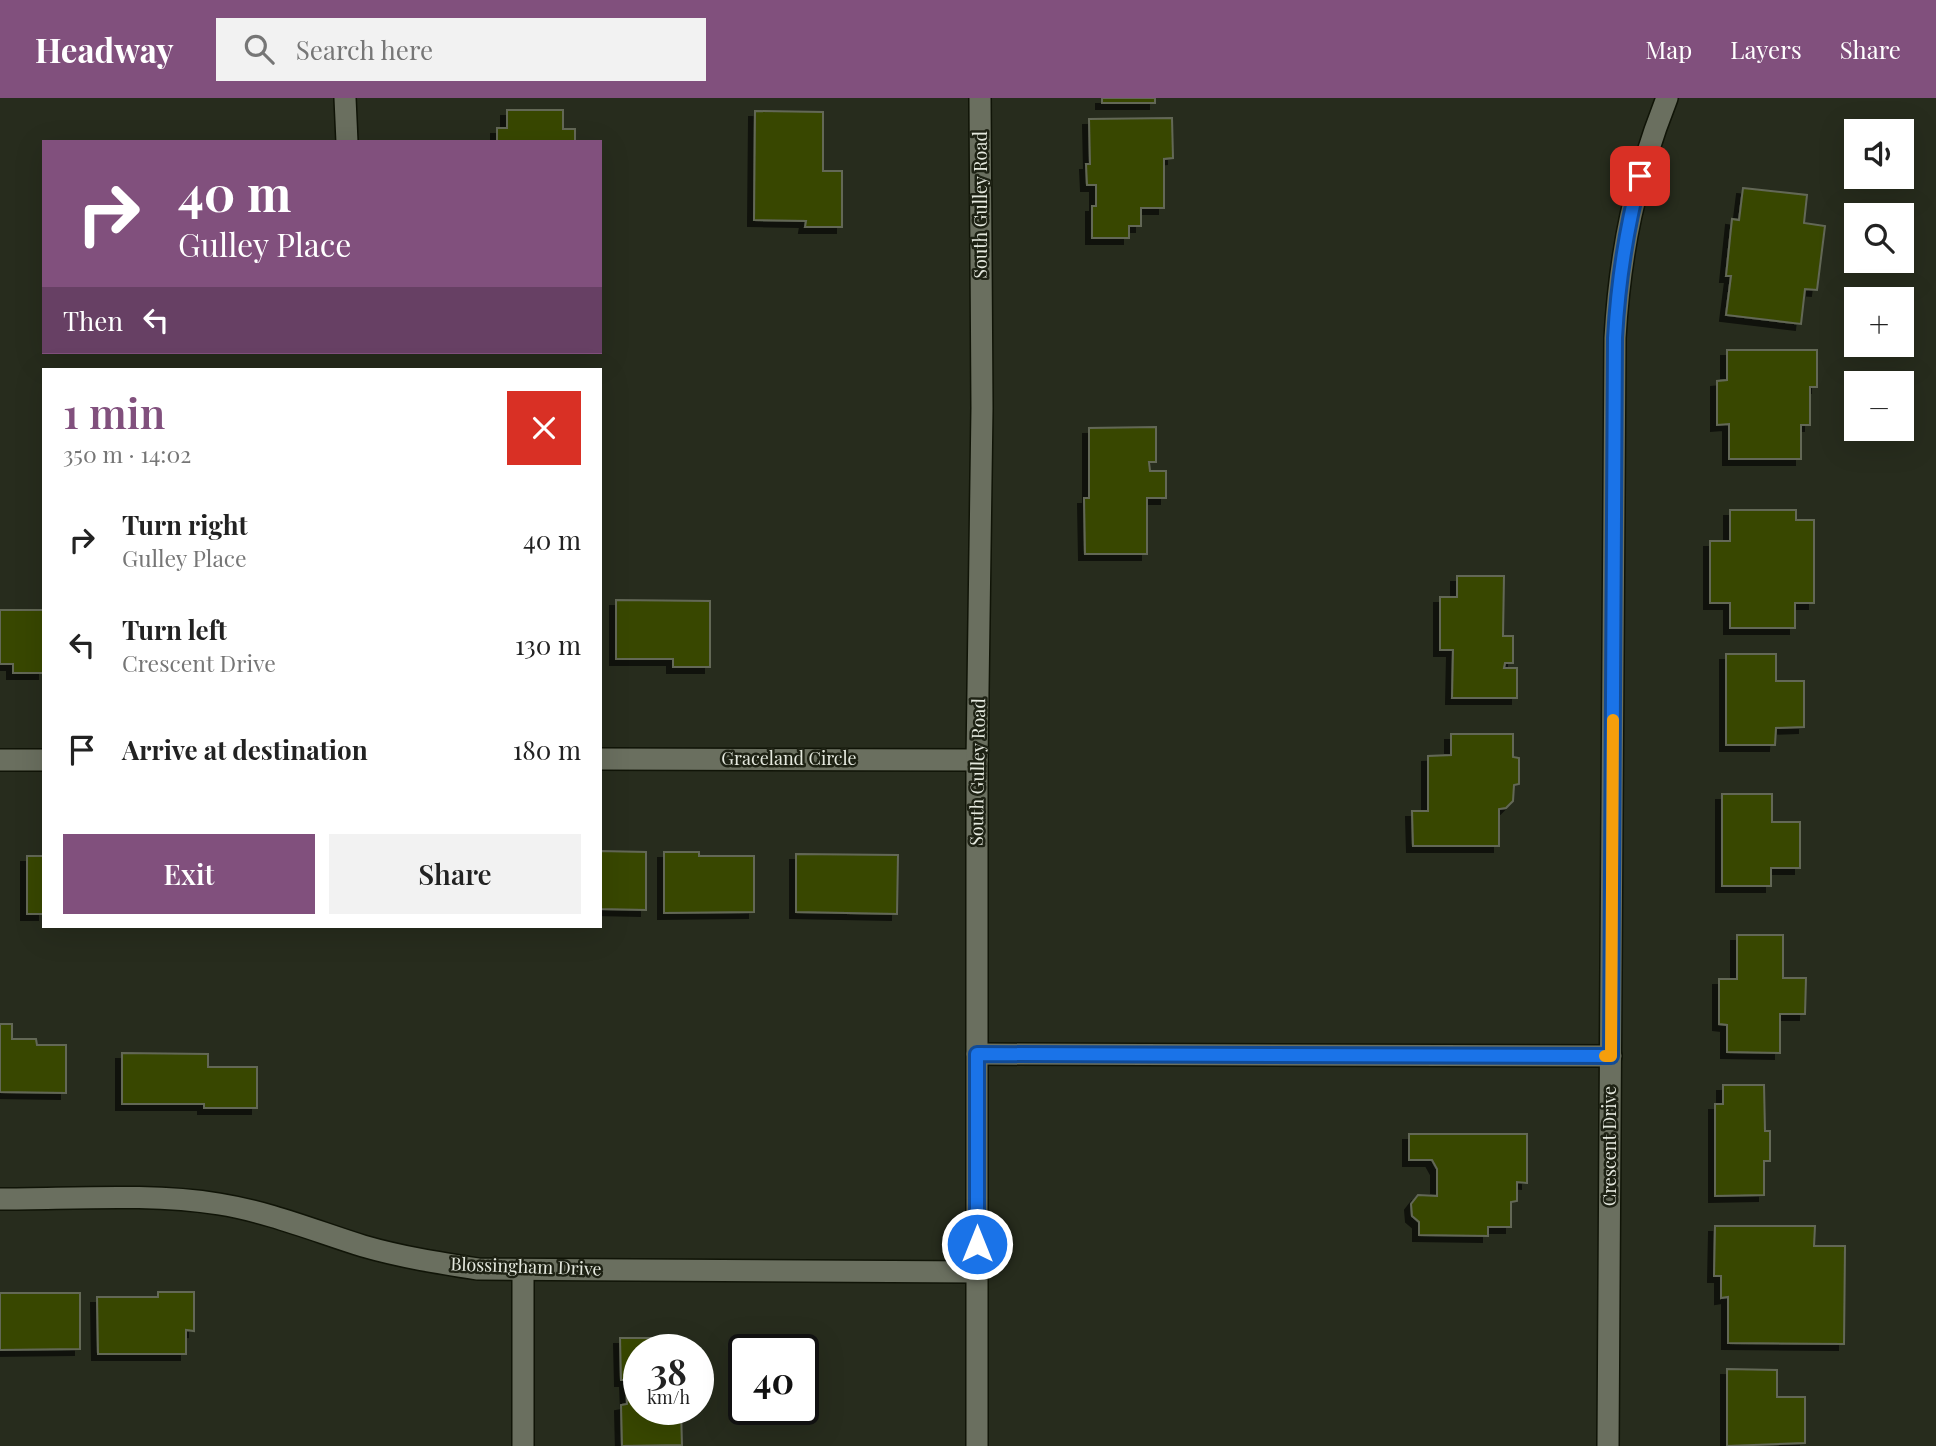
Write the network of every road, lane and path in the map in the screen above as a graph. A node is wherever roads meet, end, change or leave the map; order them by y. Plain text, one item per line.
1 (345, 98) edge
2 (980, 98) edge
3 (1667, 98) edge
4 (346, 140) edge
5 (602, 759) edge
6 (0, 760) edge
7 (42, 760) edge
8 (977, 760) junction
9 (977, 1054) junction
10 (1611, 1056) junction
11 (0, 1199) edge
12 (523, 1270) junction
13 (977, 1272) junction
14 (523, 1446) edge
15 (977, 1446) edge
16 (1608, 1446) edge

1 - 4 street
2 - 8 street, South Gulley Road
3 - 10 street, Crescent Drive
5 - 8 street, Graceland Circle
6 - 7 street
8 - 9 street, South Gulley Road
9 - 10 street
9 - 13 street, South Gulley Road
10 - 16 street, Crescent Drive
11 - 12 street, Blossingham Drive
12 - 13 street, Blossingham Drive
12 - 14 street
13 - 15 street, South Gulley Road

